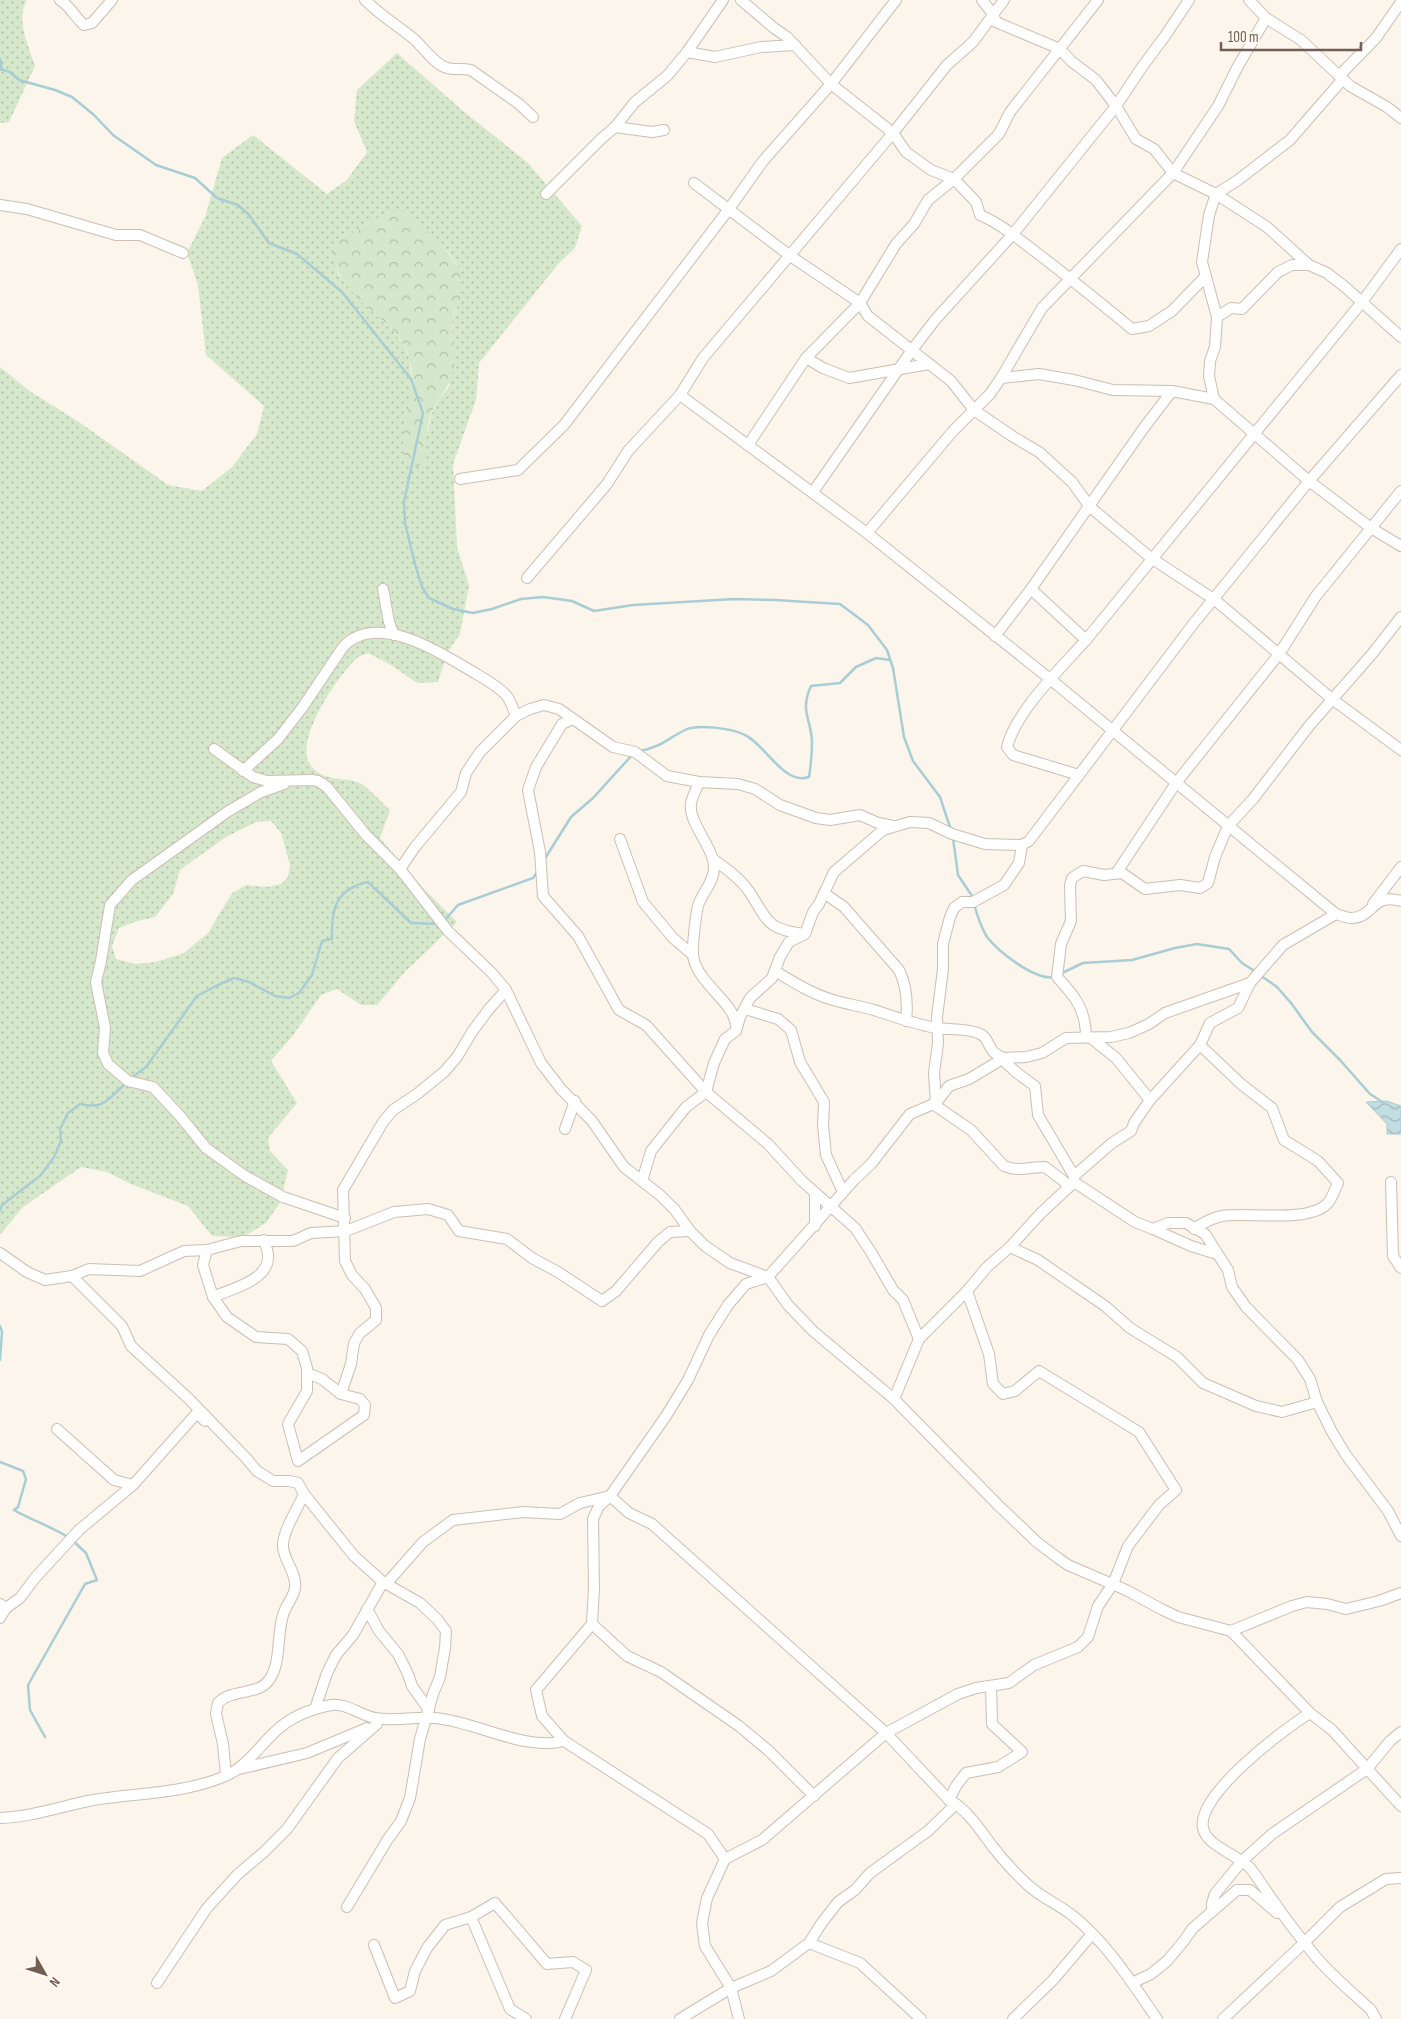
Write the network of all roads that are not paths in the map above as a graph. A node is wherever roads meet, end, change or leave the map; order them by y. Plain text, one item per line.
1 (112, 0) edge
2 (723, 0) edge
3 (741, 0) edge
4 (896, 0) edge
5 (982, 0) edge
6 (1004, 0) edge
7 (1098, 0) edge
8 (1189, 0) edge
9 (1249, 0) edge
10 (367, 1) edge
11 (65, 2) edge
12 (1401, 2) edge
13 (993, 14) junction
14 (1266, 18) junction
15 (795, 45) junction
16 (1060, 49) junction
17 (688, 52) junction
18 (1341, 78) junction
19 (831, 84) junction
20 (1116, 106) junction
21 (533, 117) dead end
22 (1401, 118) edge
23 (615, 127) junction
24 (664, 130) dead end
25 (892, 133) junction
26 (1173, 173) junction
27 (954, 179) junction
28 (694, 183) dead end
29 (546, 194) dead end
30 (1216, 194) junction
31 (0, 206) edge
32 (729, 209) junction
33 (1013, 234) junction
34 (1401, 249) edge
35 (183, 254) dead end
36 (789, 255) junction
37 (1309, 265) junction
38 (1206, 276) junction
39 (1072, 279) junction
40 (1362, 302) junction
41 (860, 304) junction
42 (1217, 317) junction
43 (1401, 337) edge
44 (912, 350) junction
45 (806, 358) junction
46 (929, 364) junction
47 (899, 369) junction
48 (1401, 375) edge
49 (1001, 378) junction
50 (1172, 391) junction
51 (680, 395) junction
52 (1214, 399) junction
53 (974, 410) junction
54 (1253, 433) junction
55 (748, 445) junction
56 (460, 479) dead end
57 (1309, 481) junction
58 (1401, 491) edge
59 (813, 492) junction
60 (1090, 507) junction
61 (1371, 528) junction
62 (866, 533) junction
63 (1401, 546) edge
64 (1151, 558) junction
65 (527, 578) dead end
66 (383, 589) dead end
67 (1031, 589) junction
68 (1215, 600) junction
69 (1401, 616) edge
70 (394, 634) junction
71 (995, 636) junction
72 (1086, 640) junction
73 (1279, 654) junction
74 (1050, 679) junction
75 (1332, 699) junction
76 (516, 716) junction
77 (574, 719) junction
78 (1114, 731) junction
79 (214, 750) dead end
80 (1401, 750) edge
81 (243, 771) junction
82 (1079, 775) junction
83 (290, 782) junction
84 (700, 782) junction
85 (1176, 783) junction
86 (1228, 826) junction
87 (898, 827) junction
88 (620, 839) dead end
89 (1022, 845) junction
90 (713, 859) junction
91 (1401, 868) edge
92 (400, 869) junction
93 (1117, 872) junction
94 (824, 893) junction
95 (1401, 901) edge
96 (1336, 914) junction
97 (1365, 914) junction
98 (805, 934) junction
99 (693, 955) junction
100 (775, 971) junction
101 (1250, 983) junction
102 (506, 990) junction
103 (745, 1009) junction
104 (906, 1021) junction
105 (937, 1028) junction
106 (736, 1031) junction
107 (1088, 1037) junction
108 (1200, 1045) junction
109 (1003, 1058) junction
110 (706, 1092) junction
111 (1150, 1100) junction
112 (575, 1102) junction
113 (935, 1103) junction
114 (565, 1129) dead end
115 (642, 1181) junction
116 (1073, 1182) junction
117 (1392, 1182) dead end
118 (843, 1192) junction
119 (815, 1193) junction
120 (832, 1207) junction
121 (345, 1218) junction
122 (815, 1226) junction
123 (1153, 1229) junction
124 (1194, 1229) junction
125 (690, 1231) junction
126 (346, 1232) junction
127 (264, 1240) junction
128 (1010, 1248) junction
129 (207, 1250) junction
130 (0, 1253) edge
131 (1217, 1254) junction
132 (1401, 1268) edge
133 (72, 1276) junction
134 (768, 1278) junction
135 (967, 1291) junction
136 (213, 1297) junction
137 (919, 1339) junction
138 (307, 1373) junction
139 (341, 1394) junction
140 (894, 1399) junction
141 (1317, 1402) junction
142 (57, 1429) dead end
143 (273, 1481) junction
144 (133, 1485) junction
145 (304, 1494) junction
146 (610, 1496) junction
147 (1401, 1536) edge
148 (385, 1583) junction
149 (1113, 1584) junction
150 (1401, 1593) edge
151 (3, 1606) edge
152 (367, 1609) junction
153 (0, 1618) edge
154 (592, 1624) junction
155 (1231, 1631) junction
156 (991, 1686) junction
157 (315, 1709) junction
158 (1310, 1713) junction
159 (428, 1714) junction
160 (390, 1719) junction
161 (377, 1724) junction
162 (1401, 1732) edge
163 (886, 1733) junction
164 (564, 1741) junction
165 (238, 1769) junction
166 (1367, 1769) junction
167 (226, 1775) junction
168 (814, 1796) junction
169 (953, 1802) junction
170 (1401, 1806) edge
171 (0, 1818) edge
172 (725, 1859) junction
173 (1242, 1861) junction
174 (1401, 1878) edge
175 (347, 1907) dead end
176 (1212, 1911) junction
177 (471, 1917) junction
178 (1288, 1921) junction
179 (1092, 1934) junction
180 (1305, 1942) junction
181 (809, 1943) junction
182 (374, 1945) dead end
183 (157, 1983) dead end
184 (1132, 1983) junction
185 (732, 1988) junction
186 (526, 2019) edge
187 (565, 2019) edge
188 (680, 2019) edge
189 (739, 2019) edge
190 (921, 2019) edge
191 (1013, 2019) edge
192 (1157, 2019) edge
193 (1223, 2019) edge
194 (1376, 2019) edge

1 - 11 street
2 - 17 street
3 - 15 street
4 - 19 street
5 - 13 street
6 - 13 street
7 - 16 street
8 - 20 street
9 - 14 street
10 - 21 street
12 - 18 street
13 - 16 street
13 - 25 street
14 - 18 street
14 - 26 street
15 - 17 street
15 - 19 street
16 - 20 street
16 - 27 street
17 - 23 street
18 - 22 street
18 - 30 street
19 - 25 street
19 - 32 street
20 - 26 street
20 - 33 street
23 - 24 street
23 - 29 street
25 - 27 street
25 - 36 street
26 - 30 street
26 - 39 street
27 - 33 street
27 - 41 street
28 - 32 street
30 - 37 street
30 - 38 street
31 - 35 street
32 - 36 street
32 - 56 street
33 - 39 street
33 - 44 street
34 - 40 street
36 - 41 street
36 - 51 street
37 - 40 street
37 - 42 street
38 - 39 street
38 - 42 street
39 - 49 street
40 - 43 street
40 - 54 street
41 - 44 street
41 - 45 street
42 - 52 street
44 - 46 street
44 - 47 street
45 - 47 street
45 - 55 street
46 - 47 street
46 - 53 street
47 - 59 street
48 - 57 street
49 - 50 street
49 - 53 street
50 - 52 street
50 - 60 street
51 - 55 street
51 - 65 street
52 - 54 street
53 - 60 street
53 - 62 street
54 - 57 street
54 - 64 street
55 - 59 street
57 - 61 street
57 - 68 street
58 - 61 street
59 - 62 street
60 - 64 street
60 - 67 street
61 - 63 street
61 - 73 street
62 - 71 street
64 - 68 street
64 - 72 street
66 - 70 street
67 - 71 street
67 - 72 street
68 - 73 street
68 - 78 street
69 - 75 street
70 - 76 street
70 - 81 street
71 - 74 street
72 - 74 street
73 - 75 street
73 - 85 street
74 - 78 street
74 - 82 street
75 - 80 street
75 - 86 street
76 - 77 street
76 - 92 street
77 - 84 street
77 - 110 street
78 - 82 street
78 - 85 street
79 - 81 street
81 - 83 street
82 - 89 street
83 - 92 street
83 - 121 street
84 - 87 street
84 - 90 street
85 - 86 street
85 - 93 street
86 - 93 street
86 - 96 street
87 - 89 street
87 - 94 street
88 - 99 street
89 - 105 street
90 - 98 street
90 - 99 street
91 - 97 street
92 - 102 street
93 - 107 street
94 - 98 street
94 - 104 street
95 - 97 street
96 - 97 street
96 - 101 street
98 - 100 street
99 - 106 street
100 - 103 street
100 - 104 street
101 - 107 street
101 - 108 street
102 - 112 street
102 - 121 street
103 - 106 street
103 - 118 street
104 - 105 street
105 - 109 street
105 - 113 street
106 - 110 street
107 - 109 street
107 - 111 street
108 - 111 street
108 - 124 street
109 - 113 street
109 - 116 street
110 - 115 street
110 - 119 street
111 - 116 street
112 - 114 street
112 - 115 street
113 - 116 street
113 - 118 street
115 - 125 street
116 - 123 street
116 - 128 street
117 - 132 street
118 - 120 street
119 - 120 street
119 - 122 street
120 - 122 street
120 - 137 street
121 - 126 street
122 - 134 street
123 - 124 street
123 - 131 street
124 - 131 street
125 - 126 street
125 - 134 street
126 - 127 street
126 - 139 street
127 - 129 street
127 - 136 street
128 - 135 street
128 - 141 street
129 - 133 street
129 - 136 street
130 - 133 street
131 - 141 street
133 - 143 street
134 - 140 street
134 - 146 street
135 - 137 street
135 - 149 street
136 - 138 street
137 - 140 street
138 - 139 street
138 - 139 street
140 - 149 street
141 - 147 street
142 - 144 street
143 - 144 street
143 - 145 street
144 - 151 street
145 - 148 street
145 - 167 street
146 - 148 street
146 - 154 street
146 - 163 street
148 - 152 street
148 - 159 street
149 - 155 street
149 - 156 street
150 - 155 street
151 - 153 street
152 - 157 street
152 - 159 street
154 - 164 street
154 - 168 street
155 - 158 street
156 - 163 street
156 - 169 street
157 - 160 street
157 - 165 street
158 - 166 street
158 - 173 street
159 - 160 street
159 - 164 street
159 - 175 street
160 - 161 street
161 - 165 street
161 - 183 street
162 - 166 street
163 - 168 street
163 - 169 street
164 - 172 street
165 - 167 street
166 - 170 street
166 - 173 street
167 - 171 street
168 - 172 street
169 - 179 street
169 - 181 street
172 - 185 street
173 - 176 street
173 - 178 street
174 - 180 street
176 - 178 street
176 - 184 street
177 - 182 street
177 - 186 street
177 - 187 street
178 - 180 street
179 - 184 street
179 - 191 street
180 - 193 street
180 - 194 street
181 - 185 street
181 - 190 street
184 - 192 street
185 - 188 street
185 - 189 street

